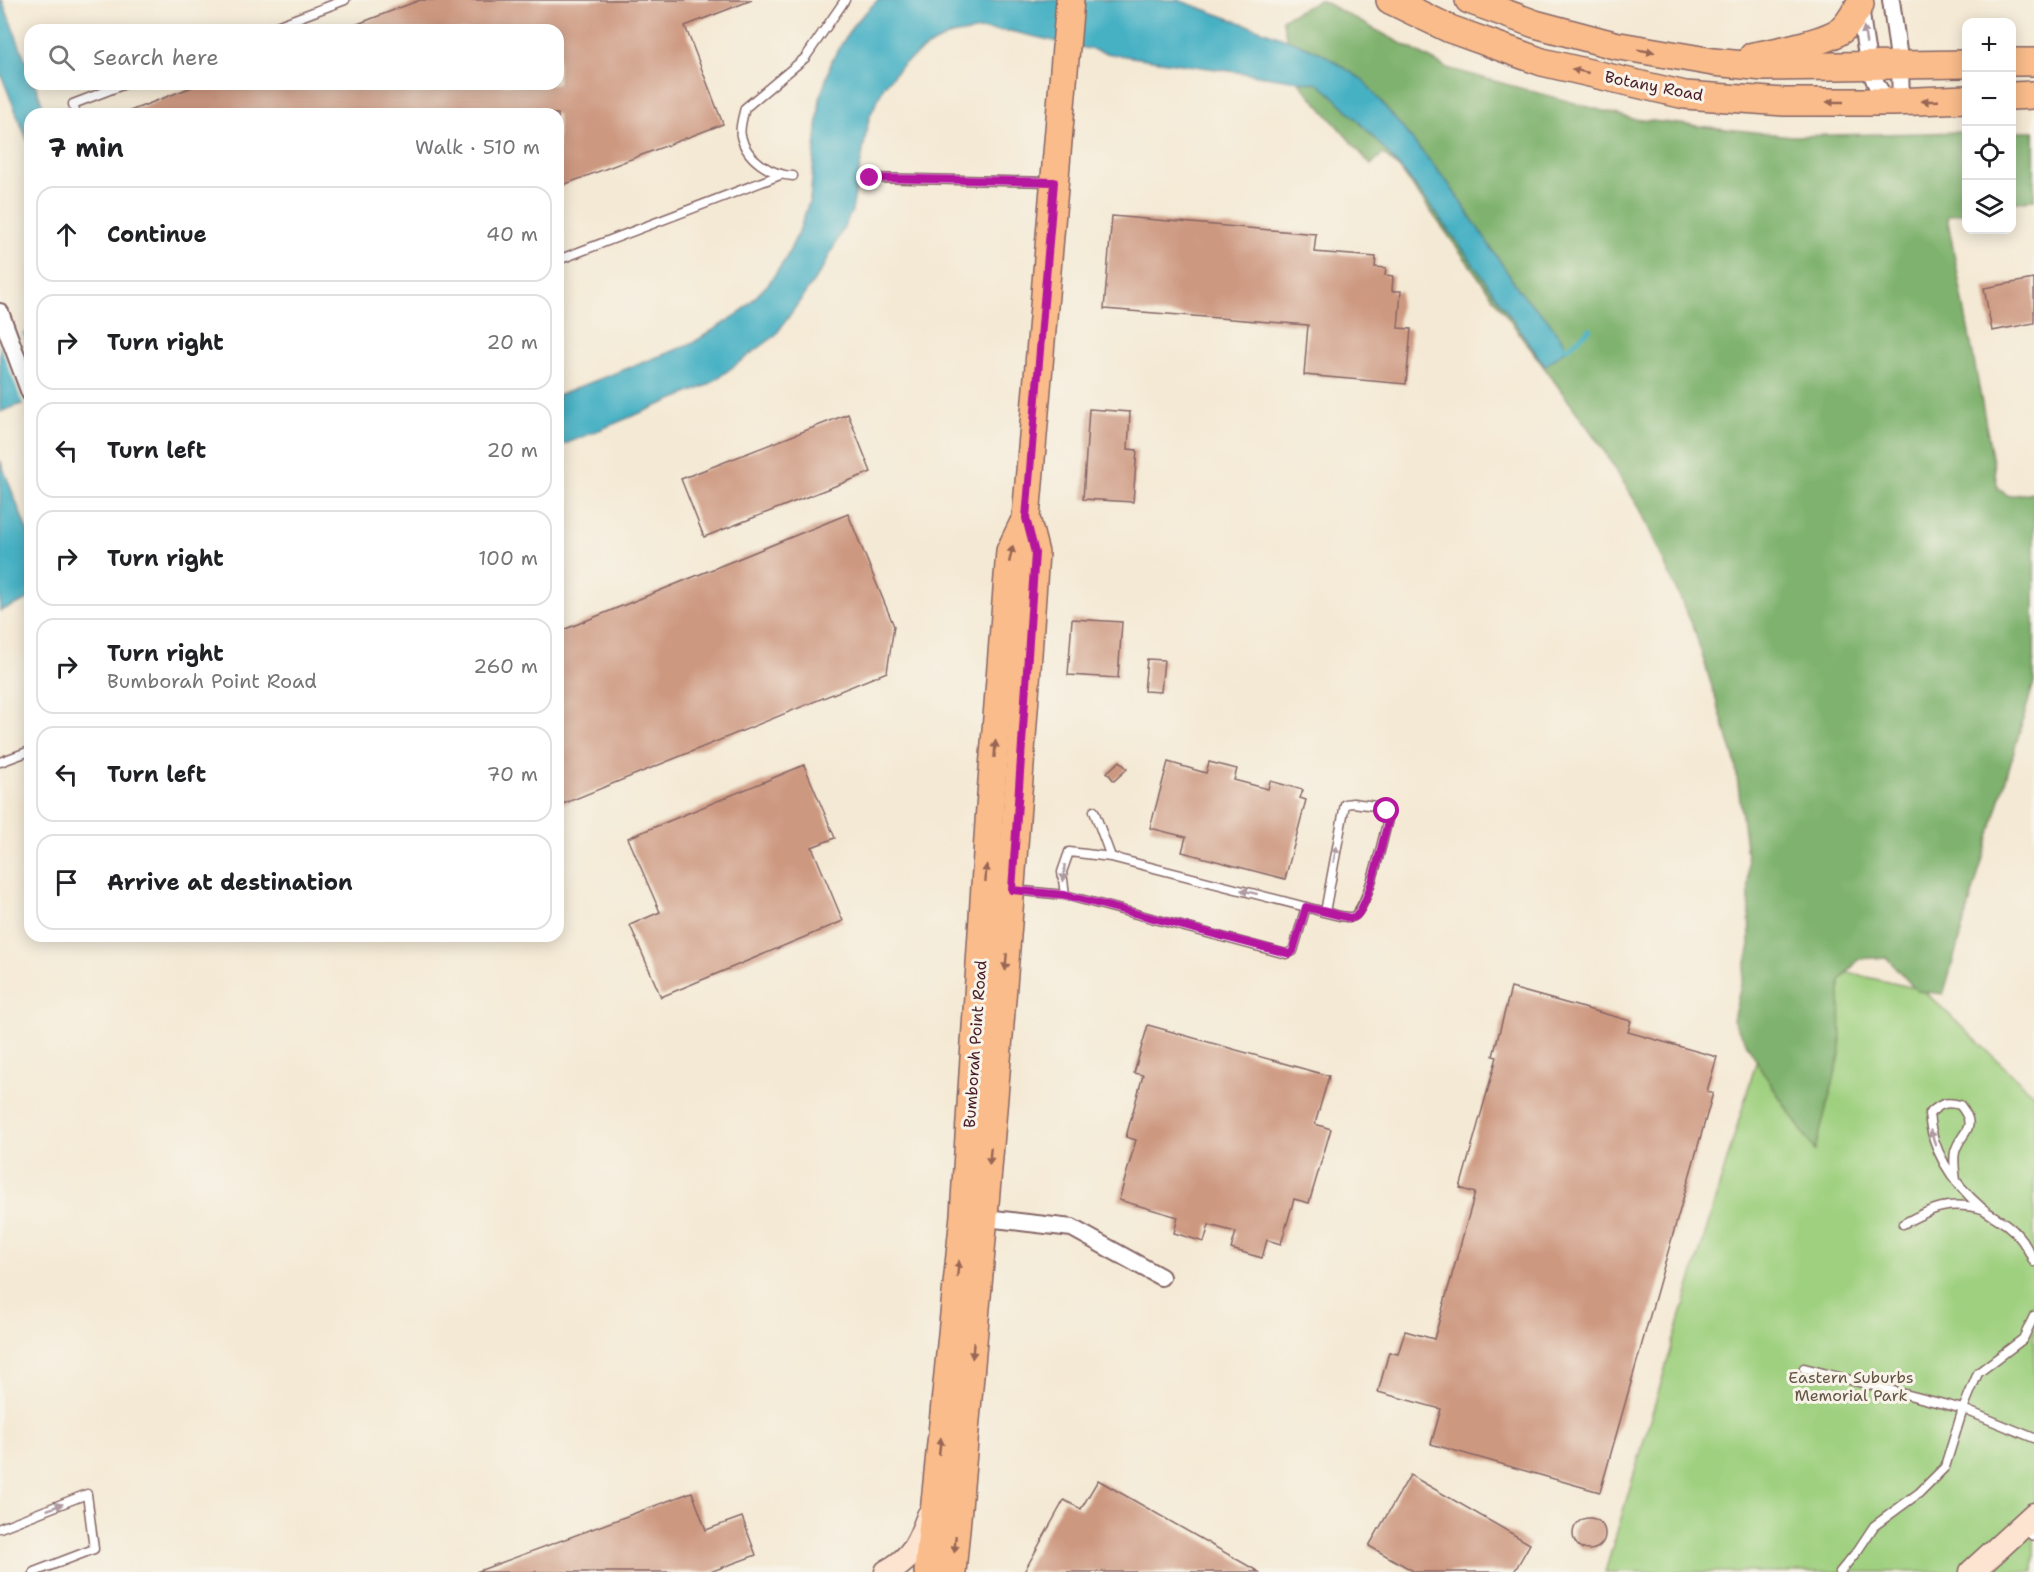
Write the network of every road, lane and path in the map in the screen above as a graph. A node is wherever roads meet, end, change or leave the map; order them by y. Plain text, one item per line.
1 (345, 0) edge
2 (845, 0) edge
3 (1070, 0) edge
4 (1080, 0) edge
5 (1390, 0) edge
6 (1469, 0) edge
7 (1891, 0) edge
8 (1860, 2) edge
9 (282, 24) edge
10 (1065, 47) junction
11 (1713, 62) junction
12 (2016, 62) edge
13 (2034, 62) edge
14 (1962, 64) edge
15 (1900, 66) junction
16 (1870, 67) junction
17 (109, 90) edge
18 (2034, 95) edge
19 (2016, 96) edge
20 (1962, 99) edge
21 (1898, 102) junction
22 (74, 108) edge
23 (780, 175) junction
24 (794, 176) dead end
25 (870, 178) dead end
26 (1054, 182) junction
27 (564, 258) edge
28 (0, 312) edge
29 (24, 377) edge
30 (1026, 518) junction
31 (24, 753) edge
32 (0, 762) edge
33 (990, 807) junction
34 (1018, 808) junction
35 (1094, 811) dead end
36 (1111, 857) junction
37 (1012, 890) junction
38 (1065, 895) junction
39 (1306, 907) junction
40 (1325, 912) junction
41 (1956, 1181) junction
42 (1983, 1209) junction
43 (975, 1217) junction
44 (1903, 1224) dead end
45 (2034, 1262) edge
46 (1161, 1277) dead end
47 (2034, 1316) edge
48 (1804, 1368) dead end
49 (1963, 1410) junction
50 (2034, 1438) edge
51 (934, 1502) junction
52 (2030, 1526) edge
53 (0, 1528) edge
54 (34, 1572) edge
55 (887, 1572) edge
56 (928, 1572) edge
57 (952, 1572) edge
58 (1840, 1572) edge
59 (1972, 1572) edge

1 - 9 lane
2 - 23 lane
3 - 10 main road, Bumborah Point Road
4 - 10 main road, Bumborah Point Road
21 -> 5 main road, Botany Road
6 -> 11 main road, Botany Road
7 - 15 street
8 - 11 main road
16 -> 8 street
10 - 26 main road, Bumborah Point Road
11 - 16 main road, Botany Road
12 - 13 main road
14 - 15 main road, Botany Road
15 - 16 main road, Botany Road
15 - 21 street
16 - 21 street
17 - 22 lane
18 - 19 main road
20 -> 21 main road, Botany Road
23 - 24 lane
23 - 27 lane
25 - 26 lane
26 - 30 main road, Bumborah Point Road
28 - 29 street
33 -> 30 main road, Bumborah Point Road
30 - 34 main road, Bumborah Point Road
31 - 32 lane
33 - 34 street
43 -> 33 main road, Bumborah Point Road
34 - 37 main road, Bumborah Point Road
35 - 36 lane
36 -> 38 lane
39 -> 36 lane
37 - 38 lane
37 -> 43 main road, Bumborah Point Road
38 - 39 lane
39 - 40 lane
40 -> 40 lane
41 -> 41 lane
41 - 42 lane
42 - 44 lane
42 - 45 lane
43 - 46 street
51 -> 43 main road, Bumborah Point Road
43 -> 57 main road, Bumborah Point Road
47 - 49 lane
48 - 49 lane
49 - 50 lane
49 - 58 lane
51 - 55 street
51 - 56 main road, Bumborah Point Road
52 - 59 street
53 -> 54 lane

